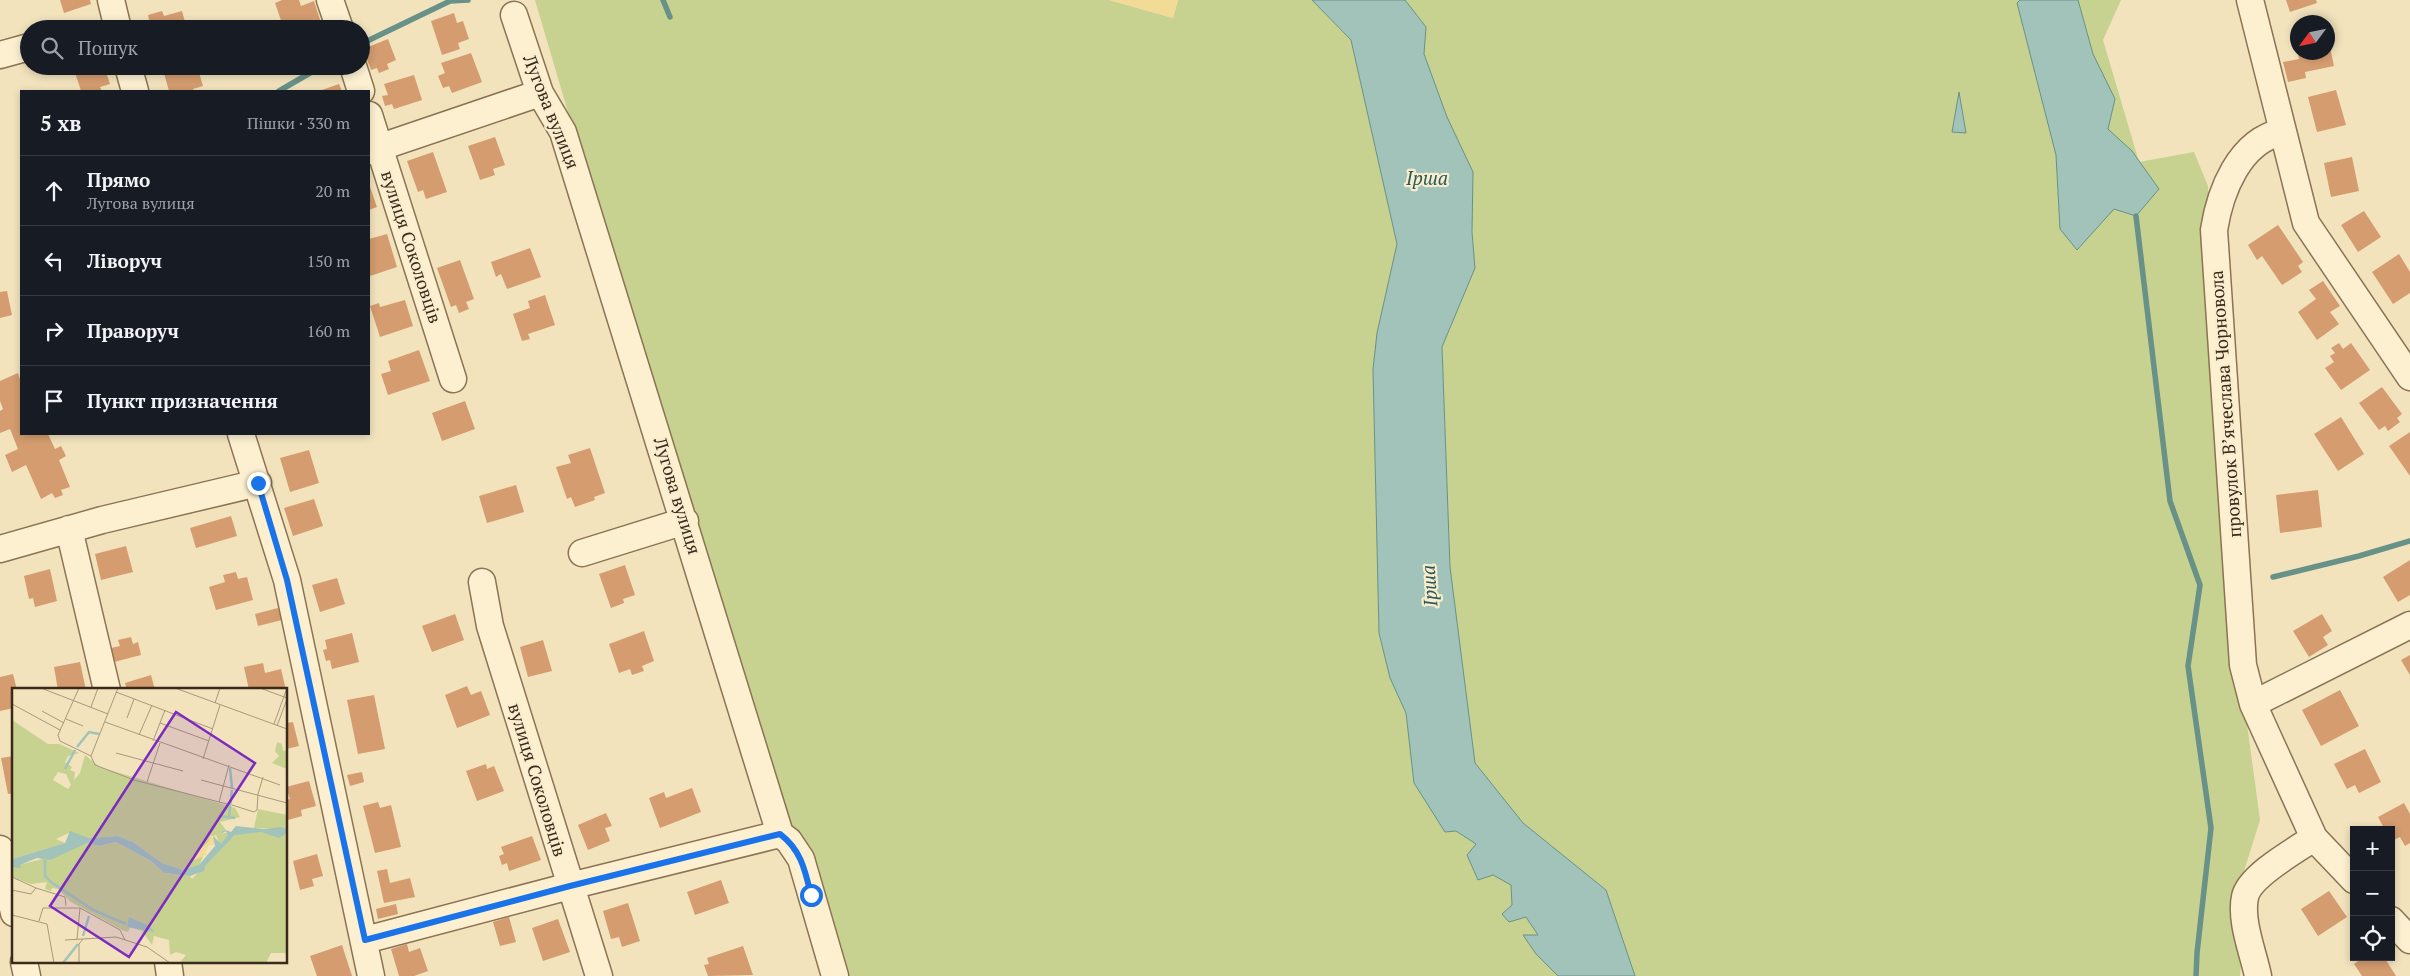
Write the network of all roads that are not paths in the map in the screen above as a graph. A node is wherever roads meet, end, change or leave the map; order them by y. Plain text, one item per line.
1 (330, 0) edge
2 (2250, 0) edge
3 (514, 15) dead end
4 (337, 20) edge
5 (20, 49) edge
6 (0, 55) edge
7 (131, 75) edge
8 (356, 75) edge
9 (135, 90) edge
10 (361, 90) edge
11 (540, 93) junction
12 (370, 122) edge
13 (2282, 132) junction
14 (374, 149) edge
15 (2410, 377) edge
16 (453, 379) dead end
17 (241, 435) edge
18 (258, 483) junction
19 (685, 522) junction
20 (70, 529) junction
21 (0, 549) edge
22 (582, 553) dead end
23 (482, 582) dead end
24 (2410, 625) edge
25 (107, 688) edge
26 (2253, 704) junction
27 (780, 834) junction
28 (2314, 838) junction
29 (0, 849) edge
30 (2350, 876) edge
31 (570, 886) junction
32 (12, 904) edge
33 (2395, 924) edge
34 (365, 940) junction
35 (2410, 940) edge
36 (371, 976) edge
37 (599, 976) edge
38 (835, 976) edge
39 (2258, 976) edge

1 - 4 street
2 - 13 street
3 - 11 street, Лугова вулиця
5 - 6 street
7 - 9 street
8 - 10 street
11 - 14 street
11 - 19 street, Лугова вулиця
12 - 14 street, вулиця Соколовців
13 - 15 street
13 - 26 street, провулок Вʼячеслава Чорновола
14 - 16 street, вулиця Соколовців
17 - 18 street
18 - 20 street
18 - 34 street
19 - 22 street
19 - 27 street, Лугова вулиця
20 - 21 street
20 - 25 street
23 - 31 street, вулиця Соколовців
24 - 26 street
26 - 28 street, провулок Вʼячеслава Чорновола
27 - 31 street
27 - 38 street, Лугова вулиця
28 - 30 street, провулок Вʼячеслава Чорновола
28 - 39 street
29 - 32 street
31 - 34 street
31 - 37 street, вулиця Соколовців
33 - 35 street
34 - 36 street

